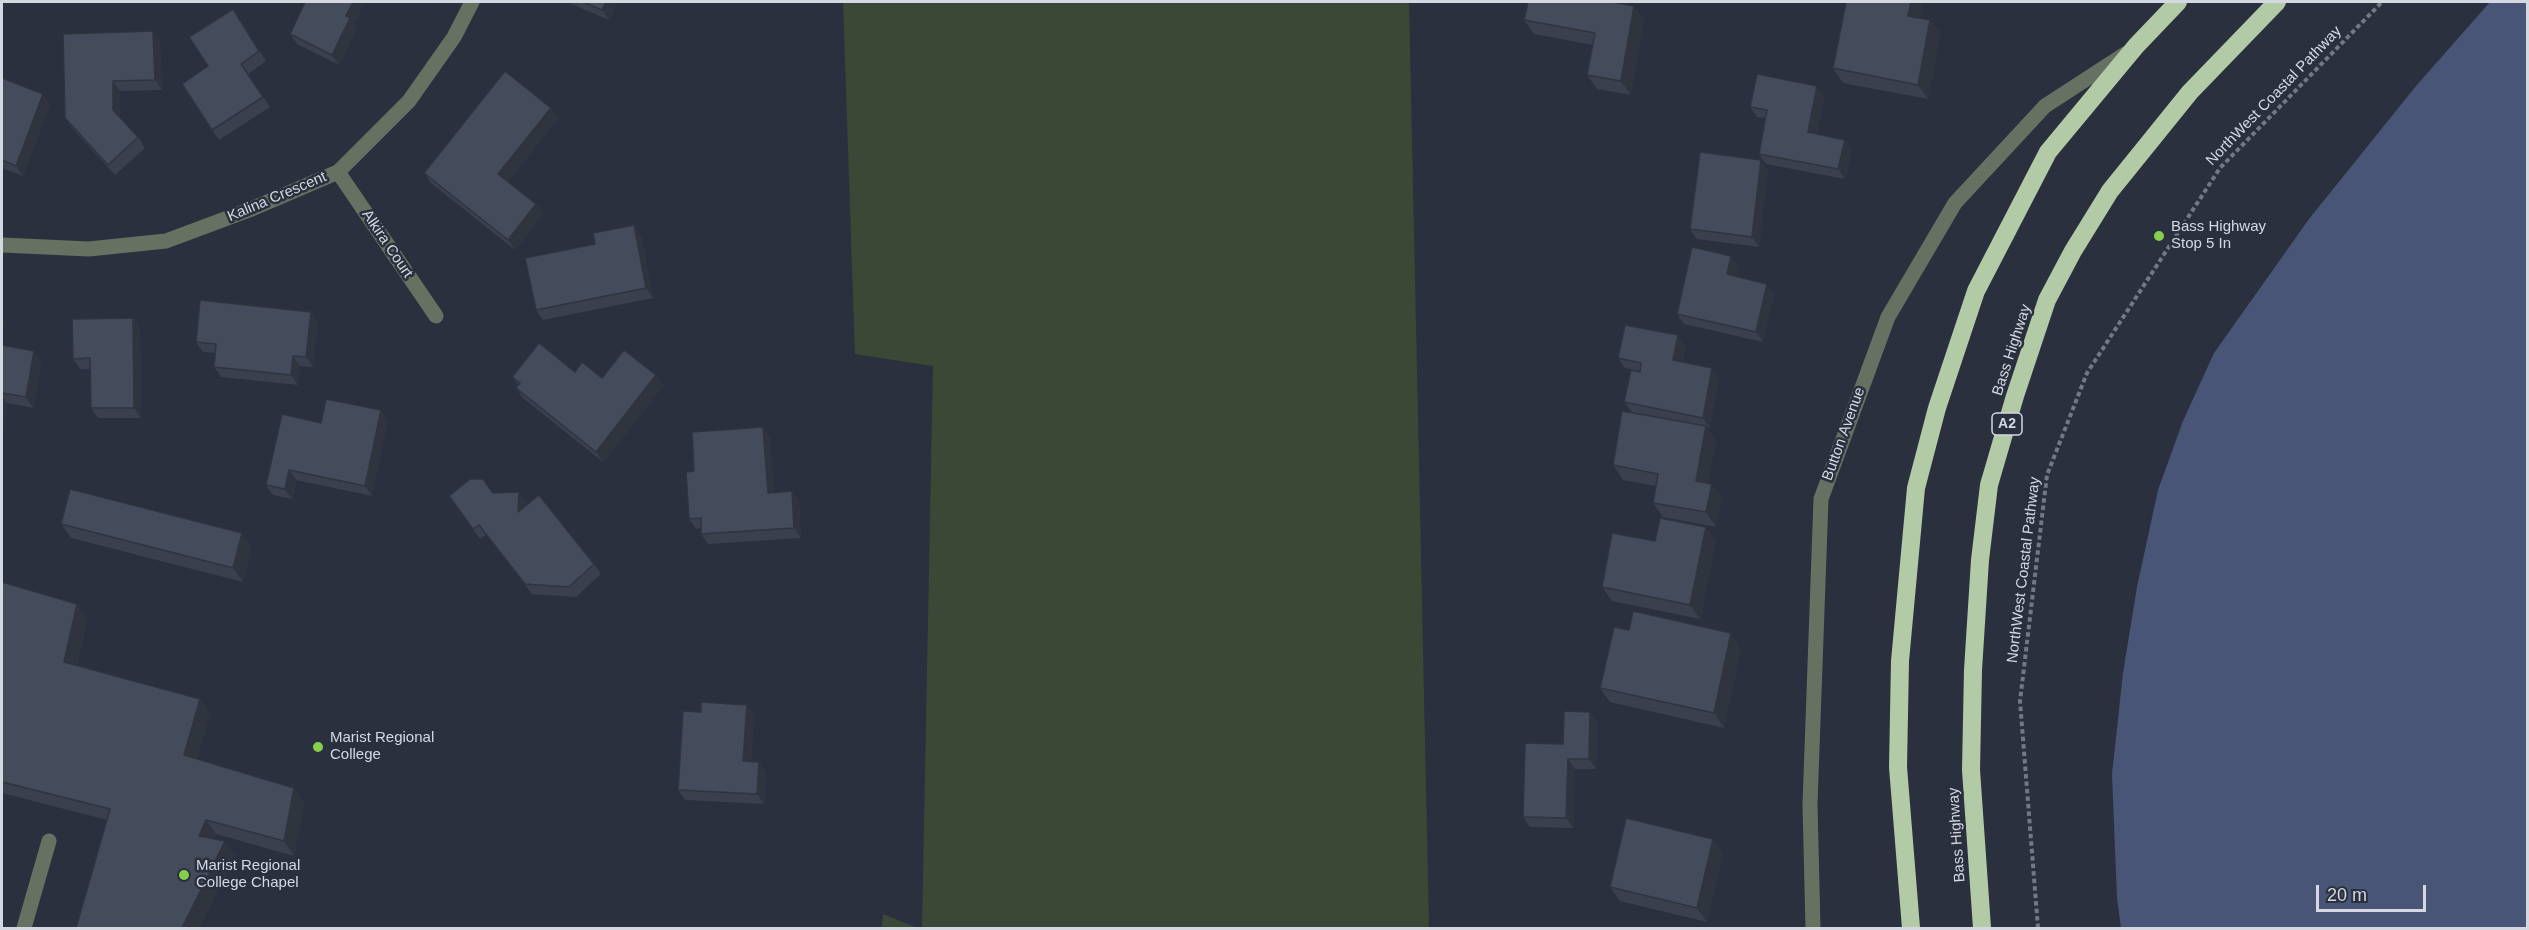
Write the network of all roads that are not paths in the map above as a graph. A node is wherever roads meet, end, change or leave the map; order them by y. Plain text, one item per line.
1 (472, 2) edge
2 (2178, 2) edge
3 (2277, 2) edge
4 (2136, 46) junction
5 (338, 172) junction
6 (2, 244) edge
7 (436, 316) dead end
8 (49, 841) dead end
9 (24, 928) edge
10 (1813, 928) edge
11 (1911, 928) edge
12 (1982, 928) edge

1 - 5 street, Kalina Crescent
2 - 4 highway
3 - 12 highway, Bass Highway / A2
4 - 10 street, Button Avenue
4 - 11 highway
5 - 6 street, Kalina Crescent
5 - 7 street, Alkira Court
8 - 9 street

